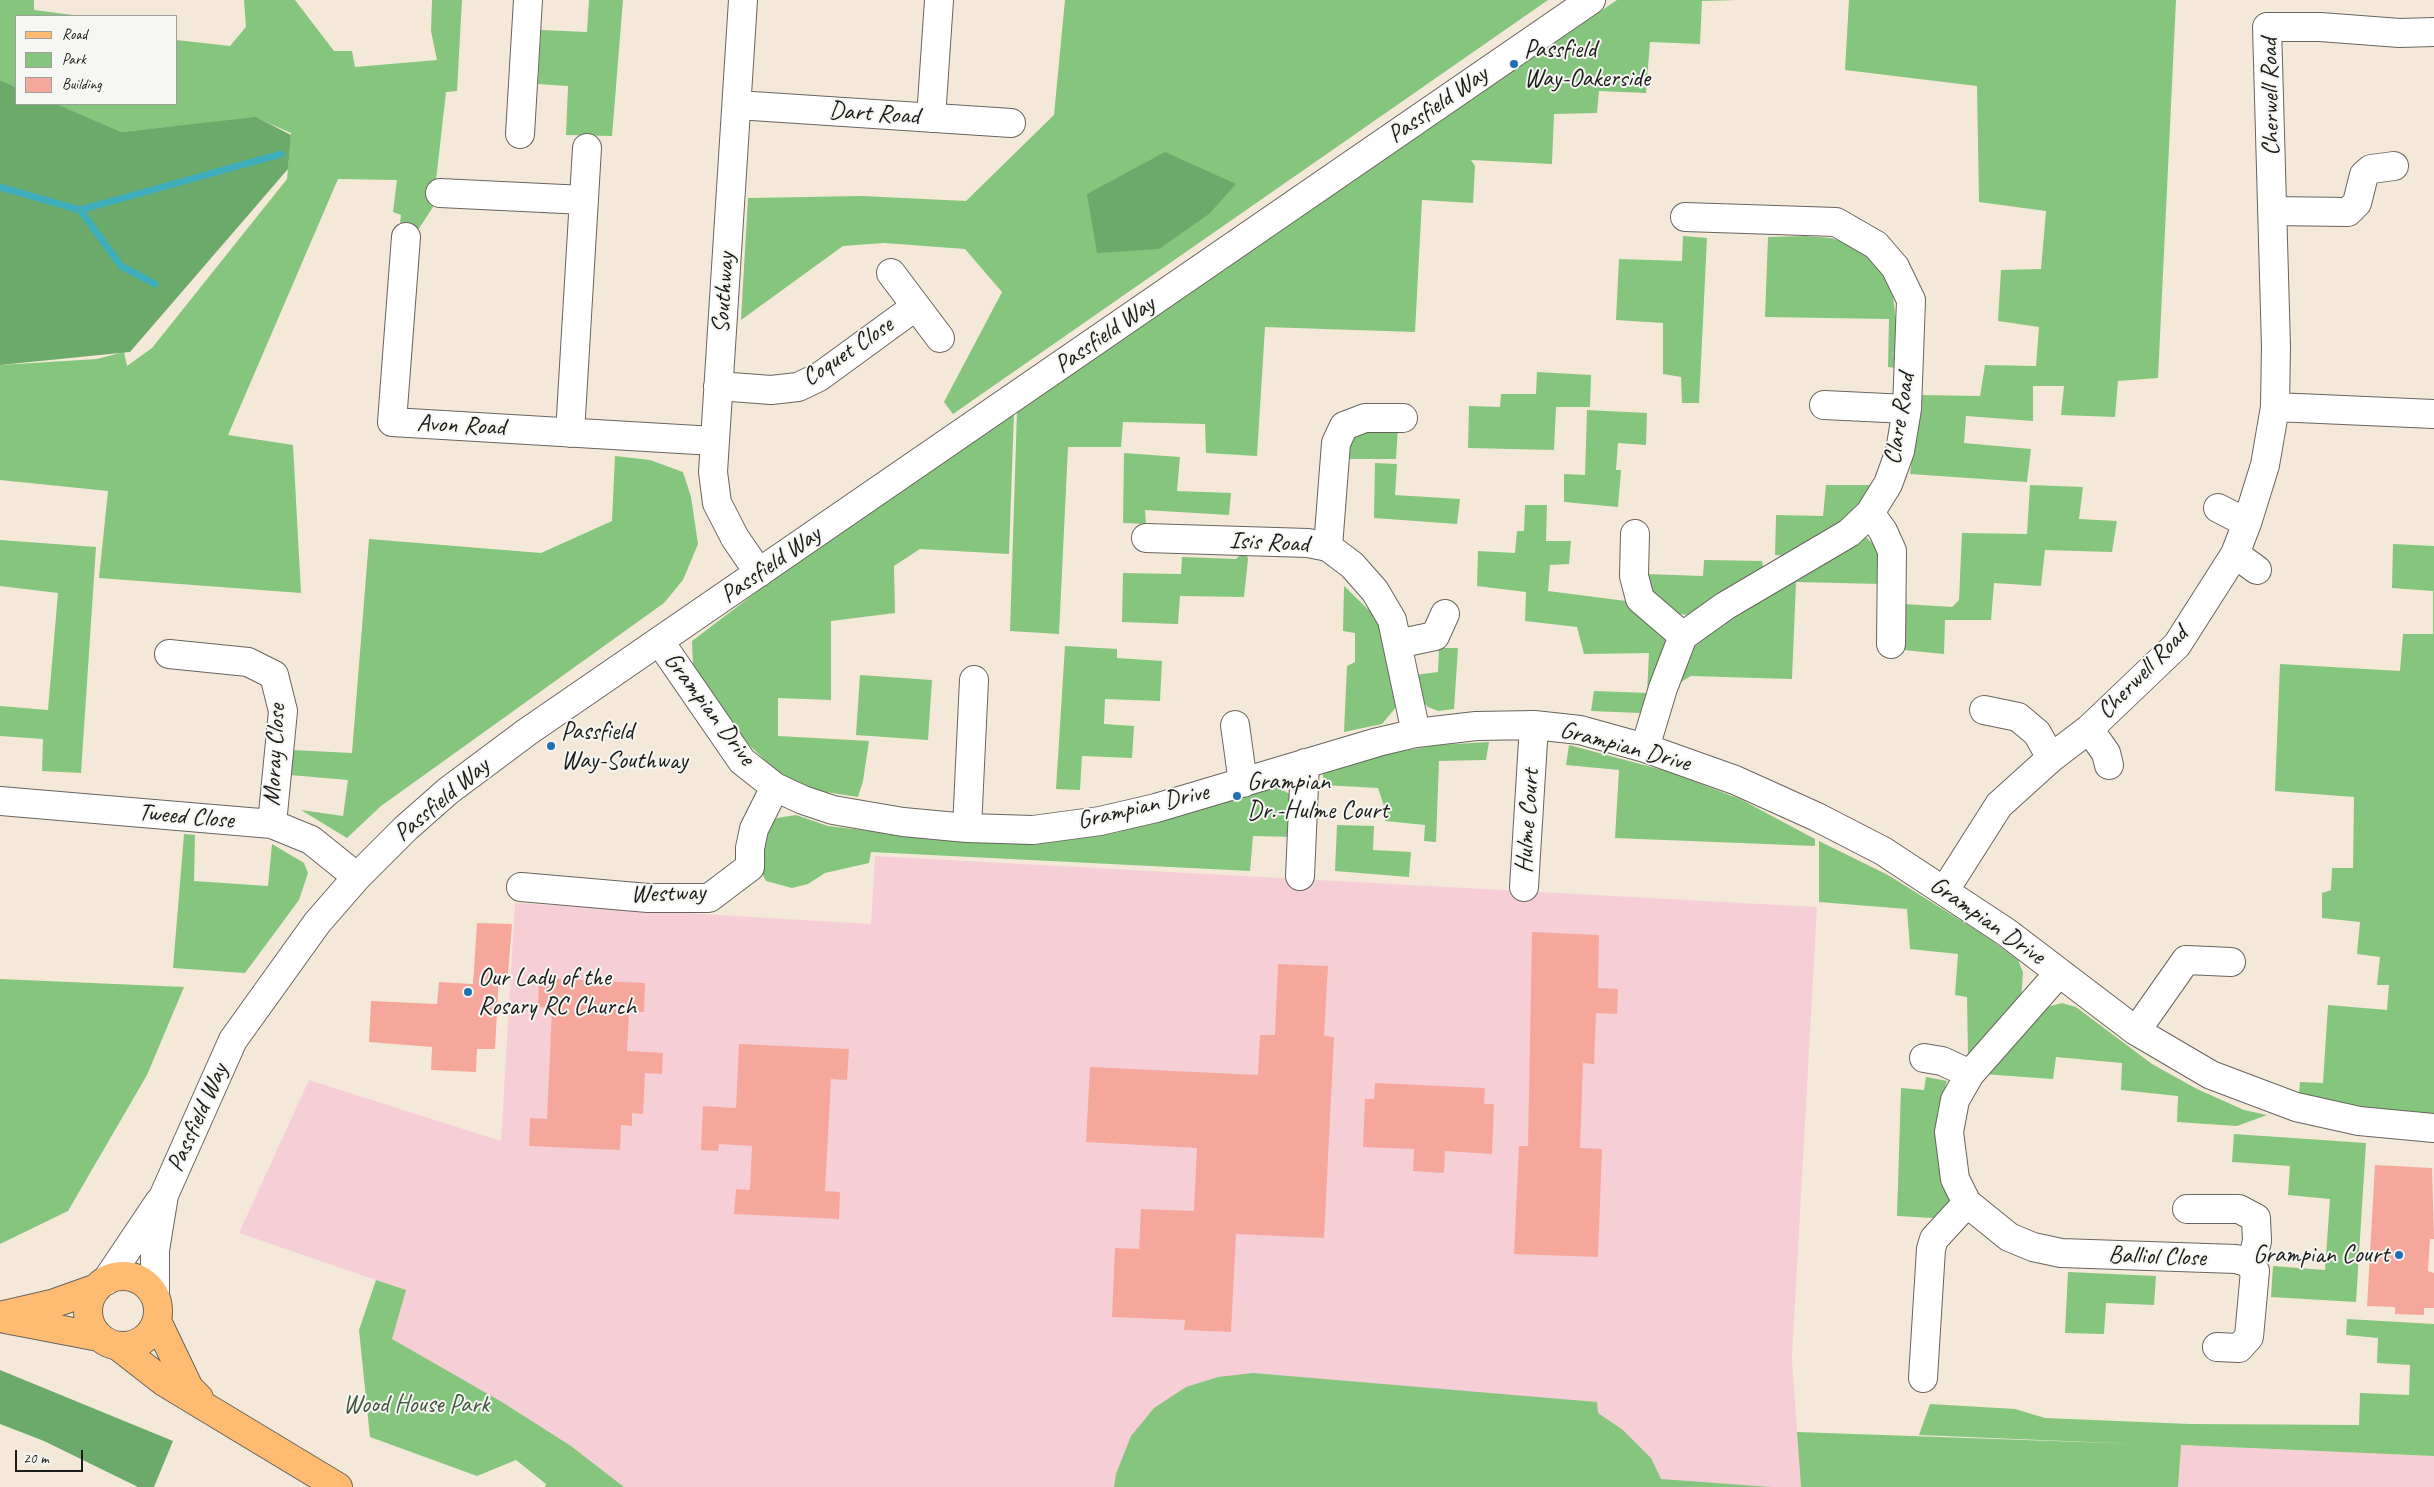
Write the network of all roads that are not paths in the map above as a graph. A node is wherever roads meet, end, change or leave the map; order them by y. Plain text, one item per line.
1 (528, 0) edge
2 (743, 0) edge
3 (939, 0) edge
4 (1591, 0) edge
5 (2434, 32) edge
6 (737, 106) junction
7 (931, 118) junction
8 (1011, 123) dead end
9 (520, 134) dead end
10 (587, 148) dead end
11 (2394, 166) dead end
12 (440, 193) dead end
13 (584, 200) junction
14 (2272, 211) junction
15 (1685, 217) dead end
16 (406, 237) dead end
17 (891, 273) dead end
18 (915, 307) junction
19 (940, 338) dead end
20 (718, 386) junction
21 (1824, 405) dead end
22 (2275, 407) junction
23 (1907, 409) junction
24 (2434, 414) edge
25 (1403, 418) dead end
26 (570, 433) junction
27 (714, 441) junction
28 (2218, 508) dead end
29 (1870, 513) junction
30 (2247, 523) junction
31 (1635, 534) dead end
32 (1146, 538) dead end
33 (1328, 547) junction
34 (2235, 554) junction
35 (2257, 570) dead end
36 (759, 573) junction
37 (1445, 614) dead end
38 (1684, 636) junction
39 (660, 642) junction
40 (1397, 644) junction
41 (1891, 644) dead end
42 (169, 654) dead end
43 (974, 680) dead end
44 (1984, 710) dead end
45 (1235, 725) dead end
46 (1534, 725) junction
47 (2089, 729) junction
48 (1416, 733) junction
49 (1645, 748) junction
50 (2051, 758) junction
51 (1305, 763) junction
52 (2109, 765) dead end
53 (1243, 783) junction
54 (776, 787) junction
55 (0, 801) edge
56 (272, 824) junction
57 (967, 828) junction
58 (1300, 876) dead end
59 (357, 877) junction
60 (522, 887) dead end
61 (1524, 887) dead end
62 (1945, 890) junction
63 (2231, 962) dead end
64 (2059, 973) junction
65 (2136, 1032) junction
66 (1924, 1058) dead end
67 (1970, 1074) junction
68 (2434, 1128) edge
69 (164, 1194) junction
70 (1967, 1203) junction
71 (2187, 1210) dead end
72 (2247, 1262) junction
73 (101, 1284) junction
74 (156, 1308) junction
75 (0, 1317) edge
76 (109, 1342) junction
77 (2217, 1347) dead end
78 (1923, 1378) dead end
79 (212, 1412) junction
80 (338, 1487) edge

1 - 9 street
2 - 6 street, Southway
3 - 7 street
4 - 36 street, Passfield Way
5 - 14 street, Cherwell Road
6 - 7 street, Dart Road
6 - 20 street, Southway
7 - 8 street, Dart Road
10 - 13 street
11 - 14 street
12 - 13 street
13 - 26 street
14 - 22 street, Cherwell Road
15 - 23 street, Clare Road
16 - 26 street, Avon Road
17 - 18 street
18 - 19 street
18 - 20 street, Coquet Close
20 - 27 street, Southway
21 - 23 street
22 - 24 street
22 - 30 street, Cherwell Road
23 - 29 street, Clare Road
25 - 33 street
26 - 27 street, Avon Road
27 - 36 street, Southway
28 - 30 street
29 - 38 street, Clare Road
29 - 41 street
30 - 34 street, Cherwell Road
31 - 38 street
32 - 33 street, Isis Road
33 - 40 street, Isis Road
34 - 35 street
34 - 47 street, Cherwell Road
36 - 39 street, Passfield Way
37 - 40 street
38 - 49 street
39 - 54 street, Grampian Drive
39 - 59 street, Passfield Way
40 - 48 street, Isis Road
42 - 56 street, Moray Close
43 - 57 street
44 - 50 street
45 - 53 street
46 - 48 street, Grampian Drive
46 - 49 street, Grampian Drive
46 - 61 street, Hulme Court
47 - 50 street
47 - 52 street, Cherwell Road
48 - 51 street, Grampian Drive
49 - 62 street, Grampian Drive
50 - 62 street
51 - 53 street, Grampian Drive
51 - 58 street
53 - 57 street, Grampian Drive
54 - 57 street, Grampian Drive
54 - 60 street, Westway
55 - 56 street, Tweed Close
56 - 59 street, Tweed Close
59 - 69 street, Passfield Way
62 - 64 street, Grampian Drive
63 - 65 street
64 - 65 street, Grampian Drive
64 - 67 street, Balliol Close
65 - 68 street, Grampian Drive
66 - 67 street
67 - 70 street, Balliol Close
69 - 73 street
69 - 74 street, Passfield Way
70 - 72 street, Balliol Close
70 - 78 street
71 - 72 street
72 - 77 street
73 - 74 main road
73 - 75 main road
73 - 76 main road
74 - 76 main road
74 - 79 main road
75 - 76 main road
76 - 79 main road
79 - 80 main road

